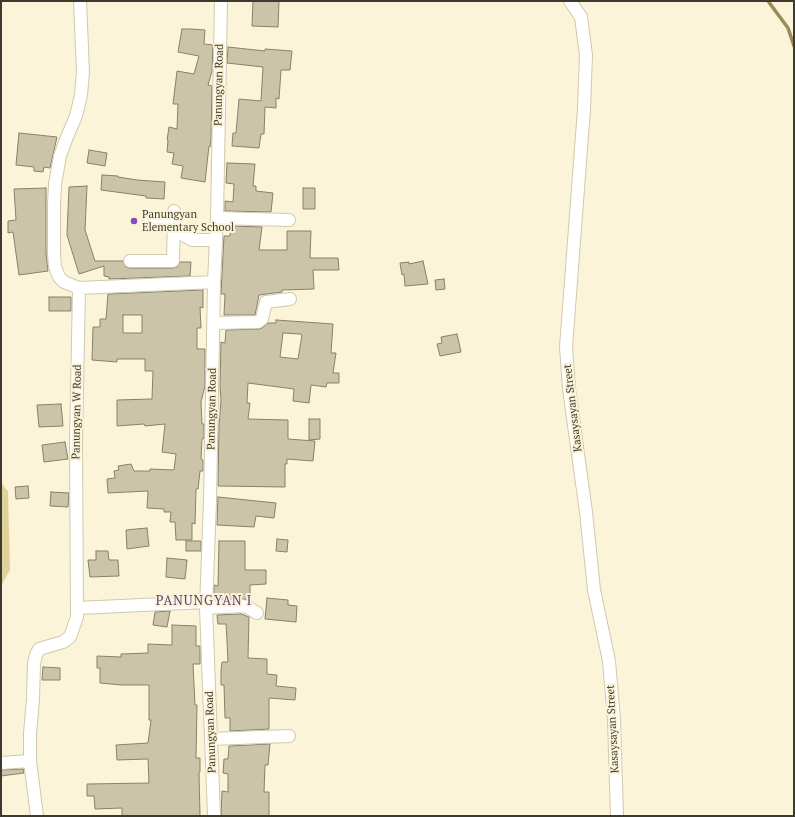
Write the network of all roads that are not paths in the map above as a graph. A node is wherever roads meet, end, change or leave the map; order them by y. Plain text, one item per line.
1 (80, 1) edge
2 (221, 1) edge
3 (570, 1) edge
4 (217, 218) junction
5 (149, 219) dead end
6 (288, 220) dead end
7 (174, 221) junction
8 (192, 240) junction
9 (216, 240) junction
10 (173, 249) junction
11 (130, 261) dead end
12 (214, 282) junction
13 (80, 288) junction
14 (290, 298) dead end
15 (213, 323) junction
16 (207, 605) junction
17 (77, 608) junction
18 (257, 613) dead end
19 (289, 736) dead end
20 (211, 739) junction
21 (30, 761) junction
22 (1, 764) edge
23 (37, 816) edge
24 (214, 816) edge
25 (617, 816) edge

1 - 13 street
2 - 4 street, Panungyan Road
3 - 25 street, Kasaysayan Street
4 - 6 street
4 - 9 street, Panungyan Road
5 - 7 street
7 - 8 street
7 - 10 street
8 - 9 street
8 - 10 street
9 - 12 street, Panungyan Road
10 - 11 street
12 - 13 street
12 - 15 street, Panungyan Road
13 - 17 street, Panungyan W Road
14 - 15 street
15 - 16 street, Panungyan Road
16 - 17 street
16 - 18 street
16 - 20 street, Panungyan Road
17 - 21 street, Panungyan W Road
19 - 20 street
20 - 24 street, Panungyan Road
21 - 22 street
21 - 23 street, Panungyan W Road

